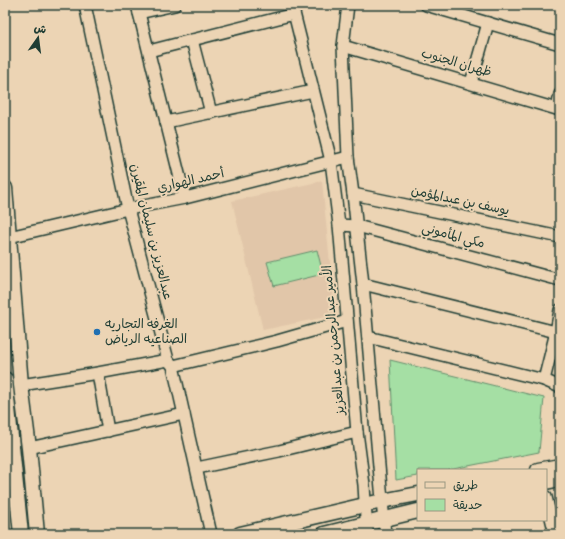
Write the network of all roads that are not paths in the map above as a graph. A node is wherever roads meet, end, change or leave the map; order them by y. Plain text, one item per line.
1 (85, 5) edge
2 (175, 5) edge
3 (348, 5) edge
4 (426, 5) edge
5 (138, 9) edge
6 (456, 9) edge
7 (293, 10) edge
8 (488, 23) junction
9 (192, 40) junction
10 (560, 44) edge
11 (343, 46) junction
12 (149, 51) junction
13 (471, 83) junction
14 (313, 91) junction
15 (560, 94) edge
16 (558, 109) edge
17 (211, 113) junction
18 (166, 122) junction
19 (348, 157) junction
20 (331, 161) junction
21 (5, 188) edge
22 (353, 194) junction
23 (185, 198) junction
24 (128, 209) junction
25 (339, 225) junction
26 (356, 226) junction
27 (560, 237) edge
28 (9, 238) junction
29 (560, 280) edge
30 (363, 284) junction
31 (560, 310) edge
32 (347, 321) junction
33 (556, 332) junction
34 (368, 337) junction
35 (171, 363) junction
36 (98, 373) junction
37 (5, 379) edge
38 (544, 380) junction
39 (21, 385) junction
40 (560, 387) edge
41 (6, 394) edge
42 (184, 414) junction
43 (108, 431) junction
44 (357, 432) junction
45 (29, 448) junction
46 (560, 466) edge
47 (197, 468) junction
48 (544, 469) edge
49 (560, 479) edge
50 (547, 482) edge
51 (417, 494) edge
52 (382, 501) junction
53 (547, 501) edge
54 (365, 505) junction
55 (417, 511) edge
56 (385, 527) edge
57 (367, 529) edge
58 (21, 534) edge
59 (37, 534) edge
60 (212, 534) edge
61 (240, 534) edge
62 (324, 534) edge
63 (555, 534) edge

1 - 24 street, عبدالعزيز بن سليمان المقيرن
2 - 5 street
3 - 11 street
4 - 6 street
5 - 12 street
6 - 8 street
7 - 9 street
7 - 14 street, الأمير عبدالرحمن بن عبدالعزيز
8 - 10 street
8 - 13 street
9 - 12 street
9 - 17 street
11 - 13 street, ظهران الجنوب
11 - 19 street
12 - 18 street
13 - 16 street, ظهران الجنوب
14 - 17 street
14 - 20 street, الأمير عبدالرحمن بن عبدالعزيز
15 - 16 street
17 - 18 street
18 - 23 street
19 - 20 street
19 - 22 street
20 - 23 street, أحمد الهواري
20 - 25 street, الأمير عبدالرحمن بن عبدالعزيز
21 - 28 main road
22 - 26 street
22 - 27 street, يوسف بن عبدالمؤمن
23 - 24 street, أحمد الهواري
24 - 28 street, أحمد الهواري
24 - 35 street, عبدالعزيز بن سليمان المقيرن
25 - 26 street, مكي المأموني
25 - 32 street, الأمير عبدالرحمن بن عبدالعزيز
26 - 29 street, مكي المأموني
26 - 30 street
28 - 39 main road
30 - 33 street
30 - 34 street
31 - 33 street
32 - 35 street
32 - 44 street, الأمير عبدالرحمن بن عبدالعزيز
33 - 38 street
34 - 38 street
34 - 52 street
35 - 36 street
35 - 42 street, عبدالعزيز بن سليمان المقيرن
36 - 39 street
36 - 43 street
37 - 41 main road
38 - 40 street
39 - 45 main road
41 - 58 main road
42 - 43 street
42 - 47 street, عبدالعزيز بن سليمان المقيرن
43 - 45 street
44 - 47 street
44 - 54 street, الأمير عبدالرحمن بن عبدالعزيز
45 - 59 main road
46 - 48 main road
47 - 60 street, عبدالعزيز بن سليمان المقيرن
49 - 50 main road
51 - 52 main road
52 - 54 main road
52 - 56 street
53 - 63 street
54 - 57 street, الأمير عبدالرحمن بن عبدالعزيز
54 - 61 main road
55 - 56 main road
56 - 57 main road
57 - 62 main road

